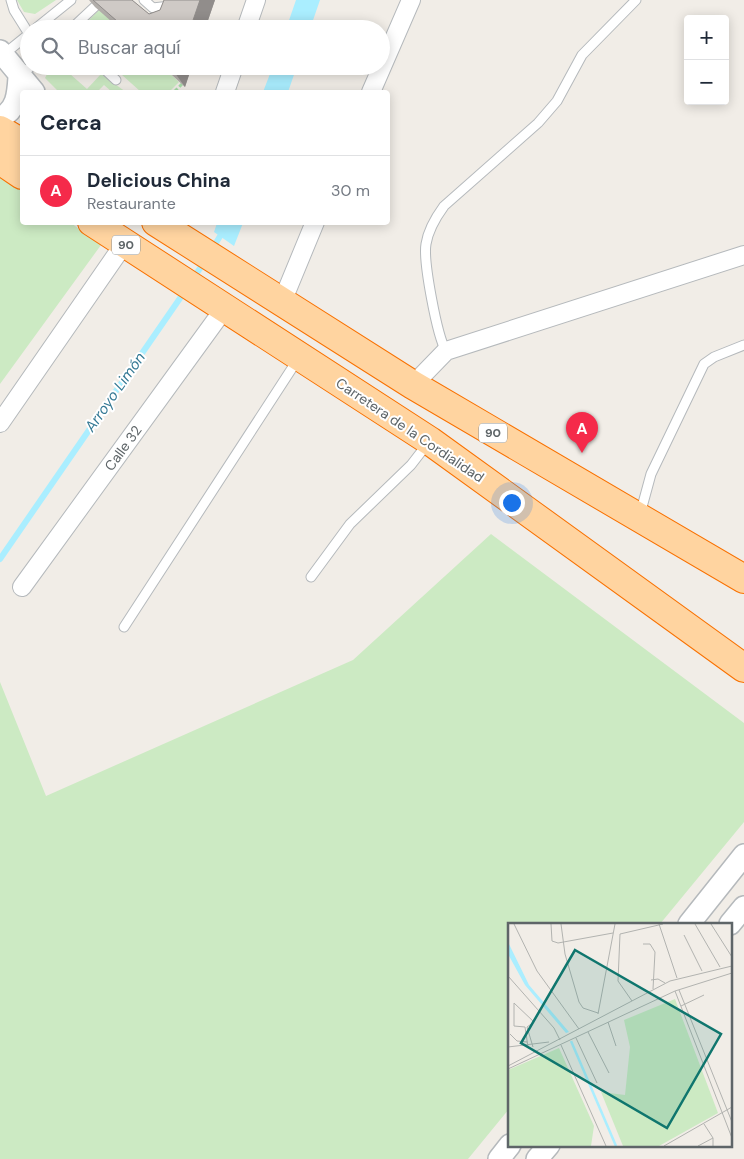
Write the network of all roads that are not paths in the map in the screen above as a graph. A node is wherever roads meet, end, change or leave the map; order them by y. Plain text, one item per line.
1 (11, 0) edge
2 (71, 0) edge
3 (102, 0) edge
4 (144, 0) edge
5 (173, 0) edge
6 (256, 0) edge
7 (411, 0) edge
8 (636, 0) edge
9 (20, 20) edge
10 (46, 20) edge
11 (81, 20) edge
12 (249, 20) edge
13 (20, 40) edge
14 (390, 48) edge
15 (1, 53) edge
16 (20, 68) edge
17 (24, 75) edge
18 (26, 75) edge
19 (111, 75) edge
20 (231, 75) edge
21 (378, 75) edge
22 (116, 80) dead end
23 (33, 90) edge
24 (226, 90) edge
25 (372, 90) edge
26 (0, 118) edge
27 (0, 130) edge
28 (20, 142) edge
29 (0, 160) edge
30 (20, 174) edge
31 (96, 225) edge
32 (315, 225) edge
33 (164, 226) edge
34 (124, 244) junction
35 (744, 255) edge
36 (282, 302) junction
37 (224, 309) junction
38 (744, 345) edge
39 (446, 351) junction
40 (300, 356) junction
41 (413, 385) junction
42 (0, 423) edge
43 (430, 441) junction
44 (633, 516) junction
45 (311, 577) dead end
46 (744, 579) edge
47 (22, 587) dead end
48 (124, 627) dead end
49 (744, 668) edge
50 (744, 855) edge
51 (744, 907) edge
52 (690, 923) edge
53 (731, 923) edge
54 (509, 1146) edge
55 (548, 1146) edge
56 (499, 1159) edge
57 (537, 1159) edge

1 - 9 lane
2 - 10 lane
3 - 11 lane
4 - 5 lane
6 - 12 street
7 - 14 street
8 - 39 lane
13 - 15 lane
15 - 16 street
17 - 26 street
18 - 23 street
19 - 22 lane
20 - 24 street
21 - 25 street
27 - 28 highway
29 - 30 highway
31 - 34 highway, Carretera de la Cordialidad / 90
32 - 36 street
33 - 36 highway, 90
34 - 37 highway, Carretera de la Cordialidad / 90
34 - 42 street
35 - 39 street
36 - 41 highway, 90
37 - 40 highway, Carretera de la Cordialidad / 90
37 - 47 street, Calle 32
38 - 44 lane
39 - 41 street
40 - 43 highway, Carretera de la Cordialidad / 90
40 - 48 lane
41 - 44 highway, 90
43 - 45 lane
43 - 49 highway, Carretera de la Cordialidad / 90
44 - 46 highway, 90
50 - 52 street
51 - 53 street
54 - 56 street
55 - 57 street

